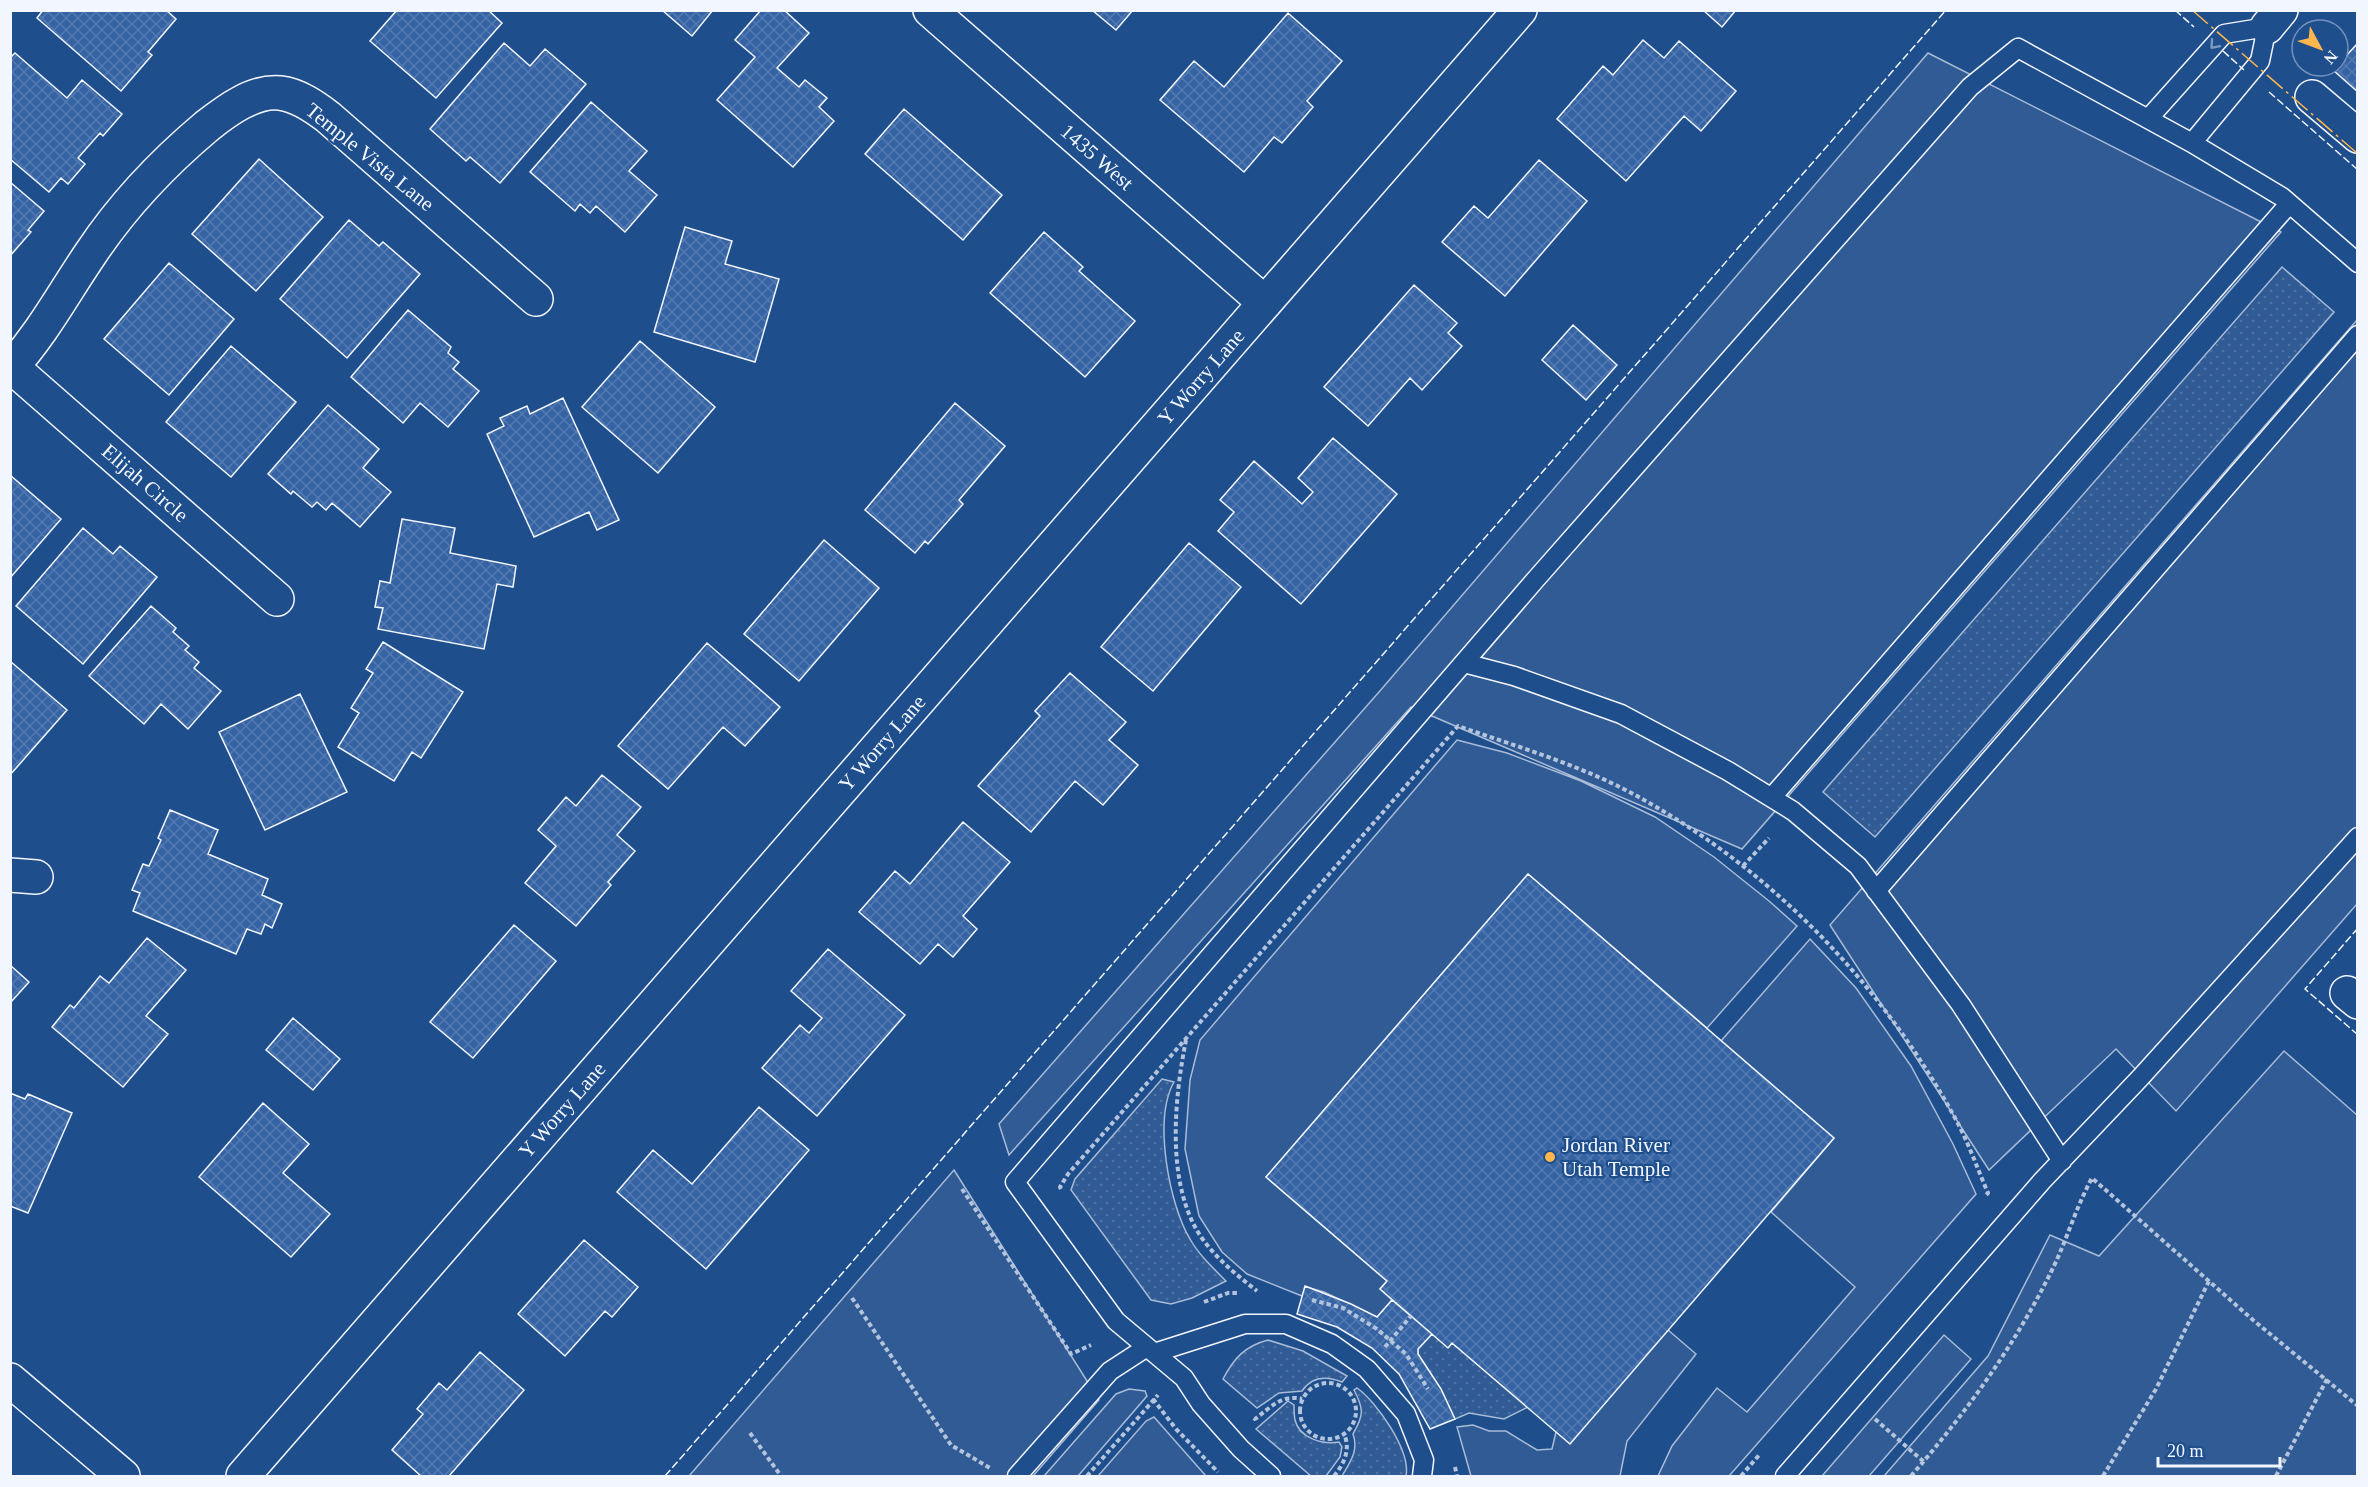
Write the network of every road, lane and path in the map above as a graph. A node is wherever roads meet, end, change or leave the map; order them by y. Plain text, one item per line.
1 (930, 10) edge
2 (1520, 10) edge
3 (2274, 19) edge
4 (2312, 97) dead end
5 (2148, 119) junction
6 (2358, 136) edge
7 (2192, 143) junction
8 (2289, 204) junction
9 (2358, 263) edge
10 (536, 299) dead end
11 (1265, 303) junction
12 (2358, 335) edge
13 (11, 368) edge
14 (277, 599) dead end
15 (1464, 663) junction
16 (1772, 798) junction
17 (1769, 837) dead end
18 (2358, 837) edge
19 (1743, 866) junction
20 (1876, 891) junction
21 (1186, 1038) junction
22 (2062, 1161) junction
23 (962, 1189) dead end
24 (1066, 1197) dead end
25 (1980, 1202) dead end
26 (2209, 1281) junction
27 (1257, 1291) junction
28 (1268, 1292) dead end
29 (852, 1298) dead end
30 (1310, 1299) dead end
31 (1196, 1305) dead end
32 (1125, 1328) junction
33 (1150, 1350) junction
34 (2327, 1379) junction
35 (10, 1380) edge
36 (1432, 1395) dead end
37 (1153, 1400) dead end
38 (2358, 1406) edge
39 (750, 1433) dead end
40 (1344, 1434) junction
41 (1765, 1449) dead end
42 (1455, 1465) dead end
43 (123, 1476) edge
44 (243, 1476) edge
45 (781, 1476) edge
46 (996, 1476) edge
47 (1017, 1476) edge
48 (1223, 1476) edge
49 (1271, 1476) edge
50 (1334, 1476) edge
51 (1422, 1476) edge
52 (1457, 1476) edge
53 (1741, 1476) edge
54 (1785, 1476) edge
55 (1911, 1476) edge
56 (2103, 1476) edge
57 (2276, 1476) edge

1 - 11 street, 1435 West
2 - 11 street, Y Worry Lane
3 -> 5 lane
3 - 7 lane
4 - 6 street
5 - 7 lane
5 - 15 lane
7 - 8 lane
8 - 9 lane
8 - 16 lane
10 - 13 street, Temple Vista Lane
11 - 44 street, Y Worry Lane
12 - 20 lane
13 - 14 street, Elijah Circle
15 - 16 lane
15 - 32 lane
16 - 20 lane
17 - 19 path
18 - 22 lane
19 - 21 path
19 - 25 path
20 - 22 lane
21 - 24 path
21 - 27 path
22 - 54 lane
23 - 32 path
26 - 34 path
26 - 55 path
26 - 56 path
27 - 28 path
27 - 31 path
29 - 46 path
30 - 36 path
32 - 33 lane
33 - 47 lane
33 - 49 lane
33 - 51 lane
34 - 38 path
34 - 57 path
35 - 43 street
37 - 48 path
39 - 45 path
40 - 40 path
40 - 50 path
41 - 53 path
42 - 52 path

